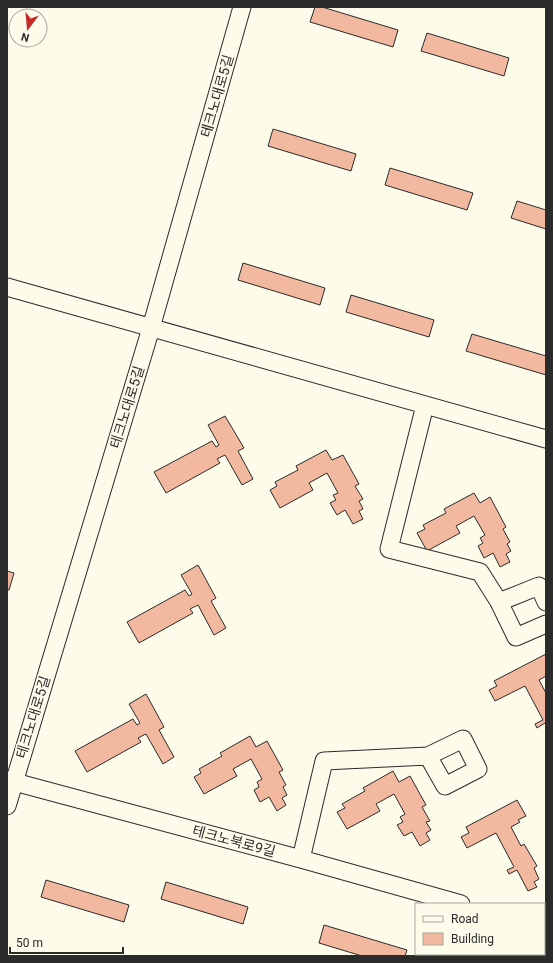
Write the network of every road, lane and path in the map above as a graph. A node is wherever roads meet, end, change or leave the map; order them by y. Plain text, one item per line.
1 (242, 7) edge
2 (7, 287) edge
3 (151, 328) junction
4 (425, 405) junction
5 (546, 439) edge
6 (499, 602) junction
7 (546, 602) edge
8 (546, 624) edge
9 (428, 756) dead end
10 (10, 780) edge
11 (7, 806) edge
12 (301, 859) junction
13 (457, 903) edge

1 - 3 street, 테크노대로5길
2 - 3 street
3 - 4 street
3 - 10 street, 테크노대로5길
4 - 5 street
4 - 6 street
6 - 7 street
6 - 8 street
9 - 12 street
10 - 11 street, 테크노대로5길
10 - 12 street, 테크노북로9길
12 - 13 street, 테크노북로9길

